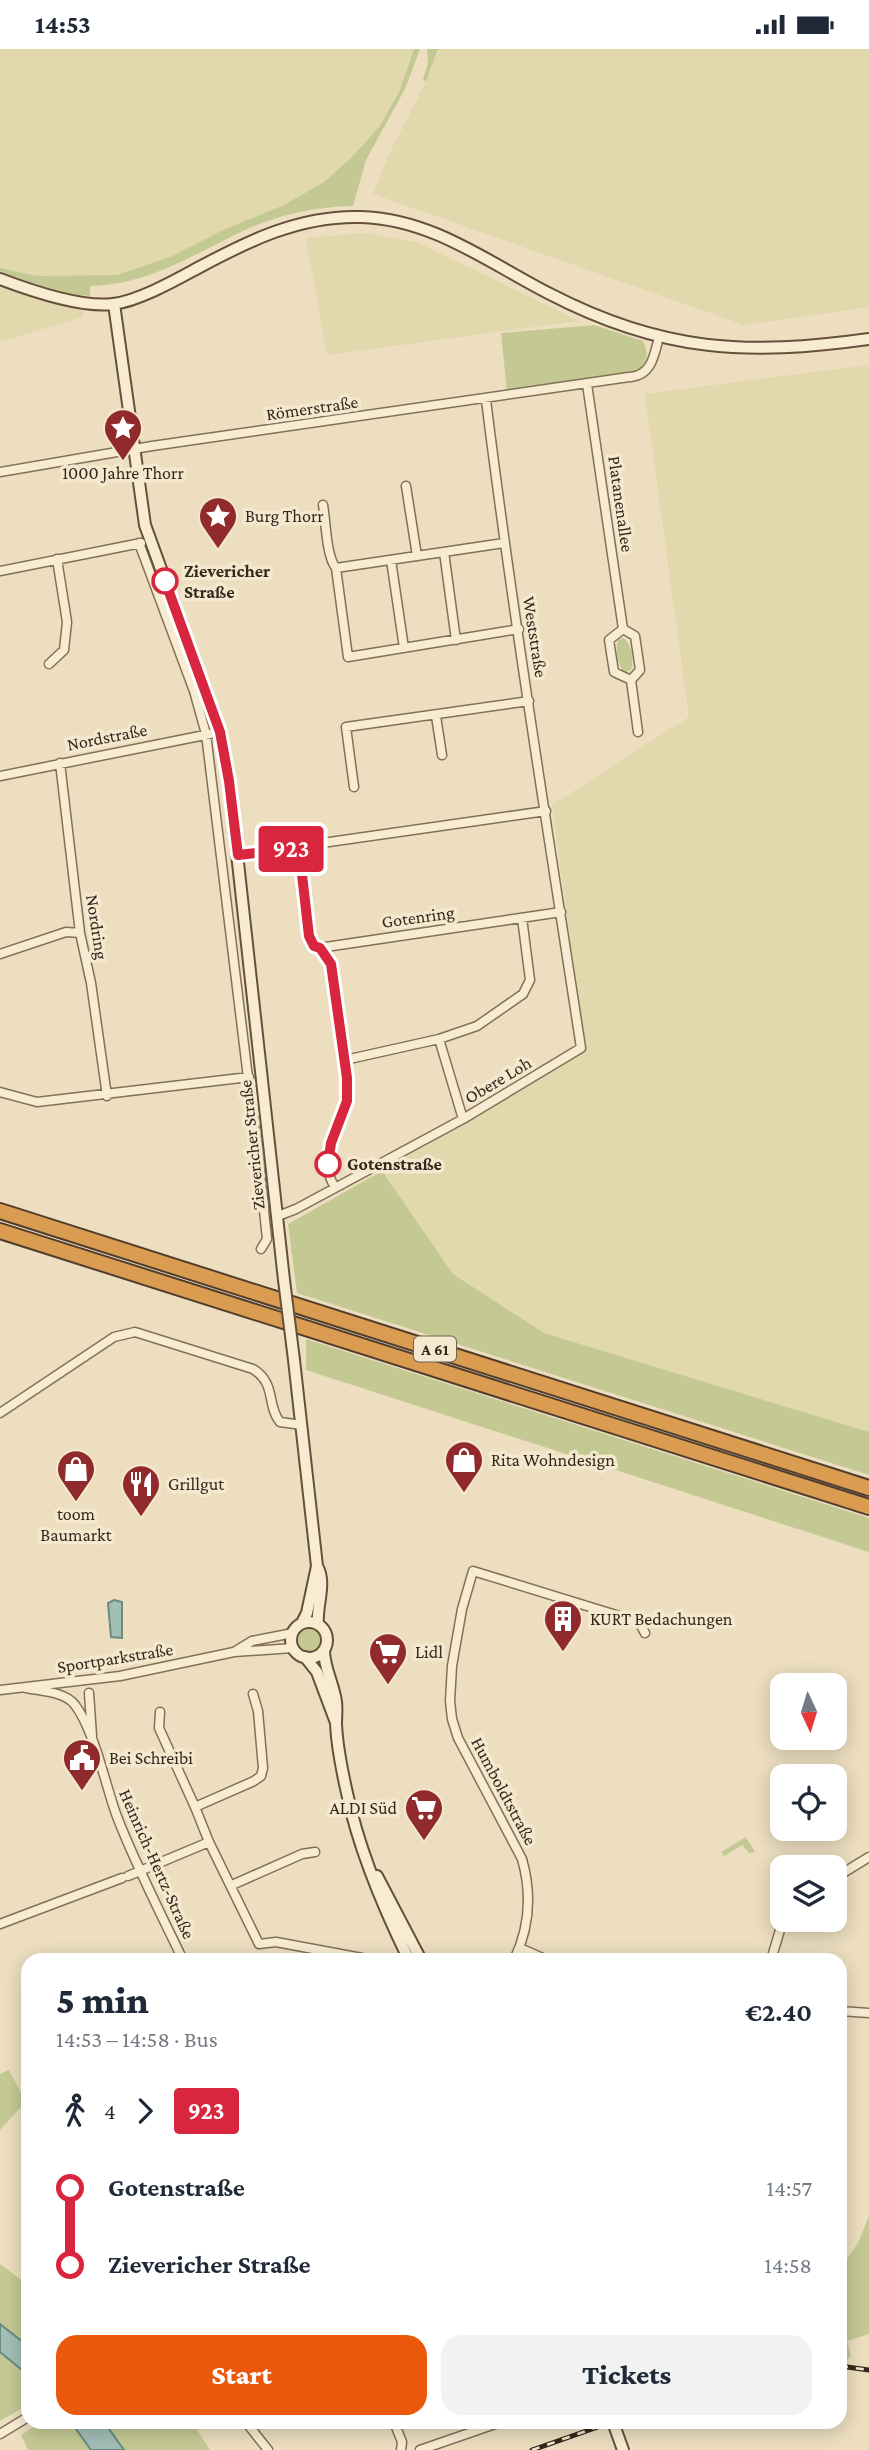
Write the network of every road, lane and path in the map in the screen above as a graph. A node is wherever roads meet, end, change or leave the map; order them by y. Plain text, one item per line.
1 (0, 279) edge
2 (114, 304) junction
3 (659, 337) junction
4 (869, 339) edge
5 (587, 384) junction
6 (486, 400) junction
7 (135, 450) junction
8 (0, 472) edge
9 (406, 486) dead end
10 (323, 505) dead end
11 (144, 542) junction
12 (504, 543) junction
13 (444, 552) junction
14 (417, 556) junction
15 (57, 559) junction
16 (391, 559) junction
17 (336, 568) junction
18 (0, 571) edge
19 (519, 629) junction
20 (623, 629) junction
21 (456, 640) junction
22 (404, 648) junction
23 (49, 664) dead end
24 (631, 680) junction
25 (529, 701) junction
26 (436, 716) junction
27 (220, 732) junction
28 (638, 732) dead end
29 (206, 734) junction
30 (442, 755) dead end
31 (60, 763) junction
32 (0, 776) edge
33 (354, 787) dead end
34 (546, 811) junction
35 (299, 848) junction
36 (238, 855) junction
37 (556, 879) joint
38 (561, 912) junction
39 (522, 918) junction
40 (80, 933) junction
41 (320, 948) junction
42 (0, 954) edge
43 (439, 1039) junction
44 (345, 1059) junction
45 (249, 1077) junction
46 (0, 1091) edge
47 (107, 1096) junction
48 (463, 1119) junction
49 (335, 1188) junction
50 (0, 1211) edge
51 (278, 1216) junction
52 (0, 1231) edge
53 (261, 1249) dead end
54 (0, 1413) edge
55 (302, 1425) junction
56 (869, 1488) edge
57 (869, 1507) edge
58 (317, 1566) junction
59 (302, 1623) junction
60 (318, 1625) junction
61 (293, 1633) junction
62 (645, 1633) dead end
63 (293, 1647) junction
64 (324, 1650) junction
65 (234, 1652) junction
66 (305, 1657) junction
67 (26, 1688) junction
68 (0, 1690) edge
69 (89, 1693) dead end
70 (253, 1694) dead end
71 (160, 1712) dead end
72 (335, 1721) junction
73 (92, 1739) junction
74 (195, 1807) junction
75 (209, 1842) junction
76 (315, 1852) dead end
77 (869, 1857) edge
78 (368, 1861) junction
79 (141, 1871) junction
80 (847, 1871) edge
81 (232, 1885) junction
82 (0, 1924) edge
83 (779, 1932) edge
84 (520, 1948) junction
85 (180, 1953) edge
86 (335, 1953) edge
87 (406, 1953) edge
88 (417, 1953) edge
89 (518, 1953) edge
90 (531, 1953) edge
91 (773, 1953) edge
92 (847, 2011) edge
93 (869, 2013) edge
94 (21, 2421) edge
95 (252, 2429) edge
96 (397, 2429) edge
97 (481, 2429) edge
98 (616, 2429) edge
99 (0, 2434) edge
100 (404, 2449) edge
101 (268, 2450) edge
102 (420, 2450) edge
103 (623, 2450) edge

1 - 2 street
2 - 3 street
2 - 7 street, Zievericher Straße
3 - 4 street
3 - 5 street, Römerstraße
5 - 6 street, Römerstraße
5 - 20 street, Platanenallee
6 - 7 street, Römerstraße
6 - 12 street, Weststraße
7 - 8 street, Römerstraße
7 - 11 street, Zievericher Straße
9 - 14 street
10 - 17 street
11 - 15 street
11 - 27 street, Zievericher Straße
11 - 29 street, Zievericher Straße
12 - 13 street
12 - 19 street, Weststraße
13 - 14 street
13 - 21 street
14 - 16 street
15 - 18 street
15 - 23 street
16 - 17 street
16 - 22 street
17 - 22 street
19 - 21 street
19 - 25 street, Weststraße
20 - 24 street, Platanenallee
20 - 24 street
21 - 22 street
24 - 28 street, Platanenallee
25 - 26 street
25 - 34 street, Weststraße
26 - 30 street
26 - 33 street
27 - 29 street, Nordstraße
27 - 36 street, Zievericher Straße
29 - 31 street, Nordstraße
29 - 45 street, Zievericher Straße
31 - 32 street, Nordstraße
31 - 40 street, Nordring
34 - 35 street
34 - 37 street, Weststraße
35 - 36 street
35 - 41 street
36 - 51 street, Zievericher Straße
37 - 38 street, Obere Loh
38 - 39 street, Gotenring
38 - 48 street, Obere Loh
39 - 41 street, Gotenring
39 - 43 street
40 - 42 street
40 - 47 street, Nordring
41 - 44 street
43 - 44 street
43 - 48 street
44 - 49 street
45 - 47 street
45 - 53 street, Zievericher Straße
46 - 47 street
48 - 49 street, Obere Loh
49 - 51 street, Obere Loh
50 - 56 highway, A 61
51 - 55 street, Zievericher Straße, bridge
52 - 57 highway, A 61
54 - 55 street
55 - 58 street, Zievericher Straße
58 - 59 street
58 - 60 street
59 - 60 street
59 - 61 street
60 - 64 street
61 - 63 street
61 - 65 street, Sportparkstraße
62 - 84 street, Humboldtstraße
63 - 65 street, Sportparkstraße
63 - 66 street
64 - 66 street
64 - 72 street
65 - 67 street, Sportparkstraße
66 - 72 street
67 - 68 street, Sportparkstraße
67 - 73 street, Heinrich-Hertz-Straße
69 - 73 street, Heinrich-Hertz-Straße
70 - 74 street
71 - 74 street
72 - 78 street
73 - 79 street, Heinrich-Hertz-Straße
74 - 75 street
75 - 79 street
75 - 81 street
76 - 81 street
77 - 80 street
78 - 87 street
78 - 88 street
79 - 82 street
79 - 85 street, Heinrich-Hertz-Straße
81 - 86 street
83 - 91 street
84 - 89 street, Humboldtstraße
84 - 90 street
92 - 93 street
94 - 99 street
95 - 101 street
96 - 100 street
97 - 102 street
98 - 103 street

